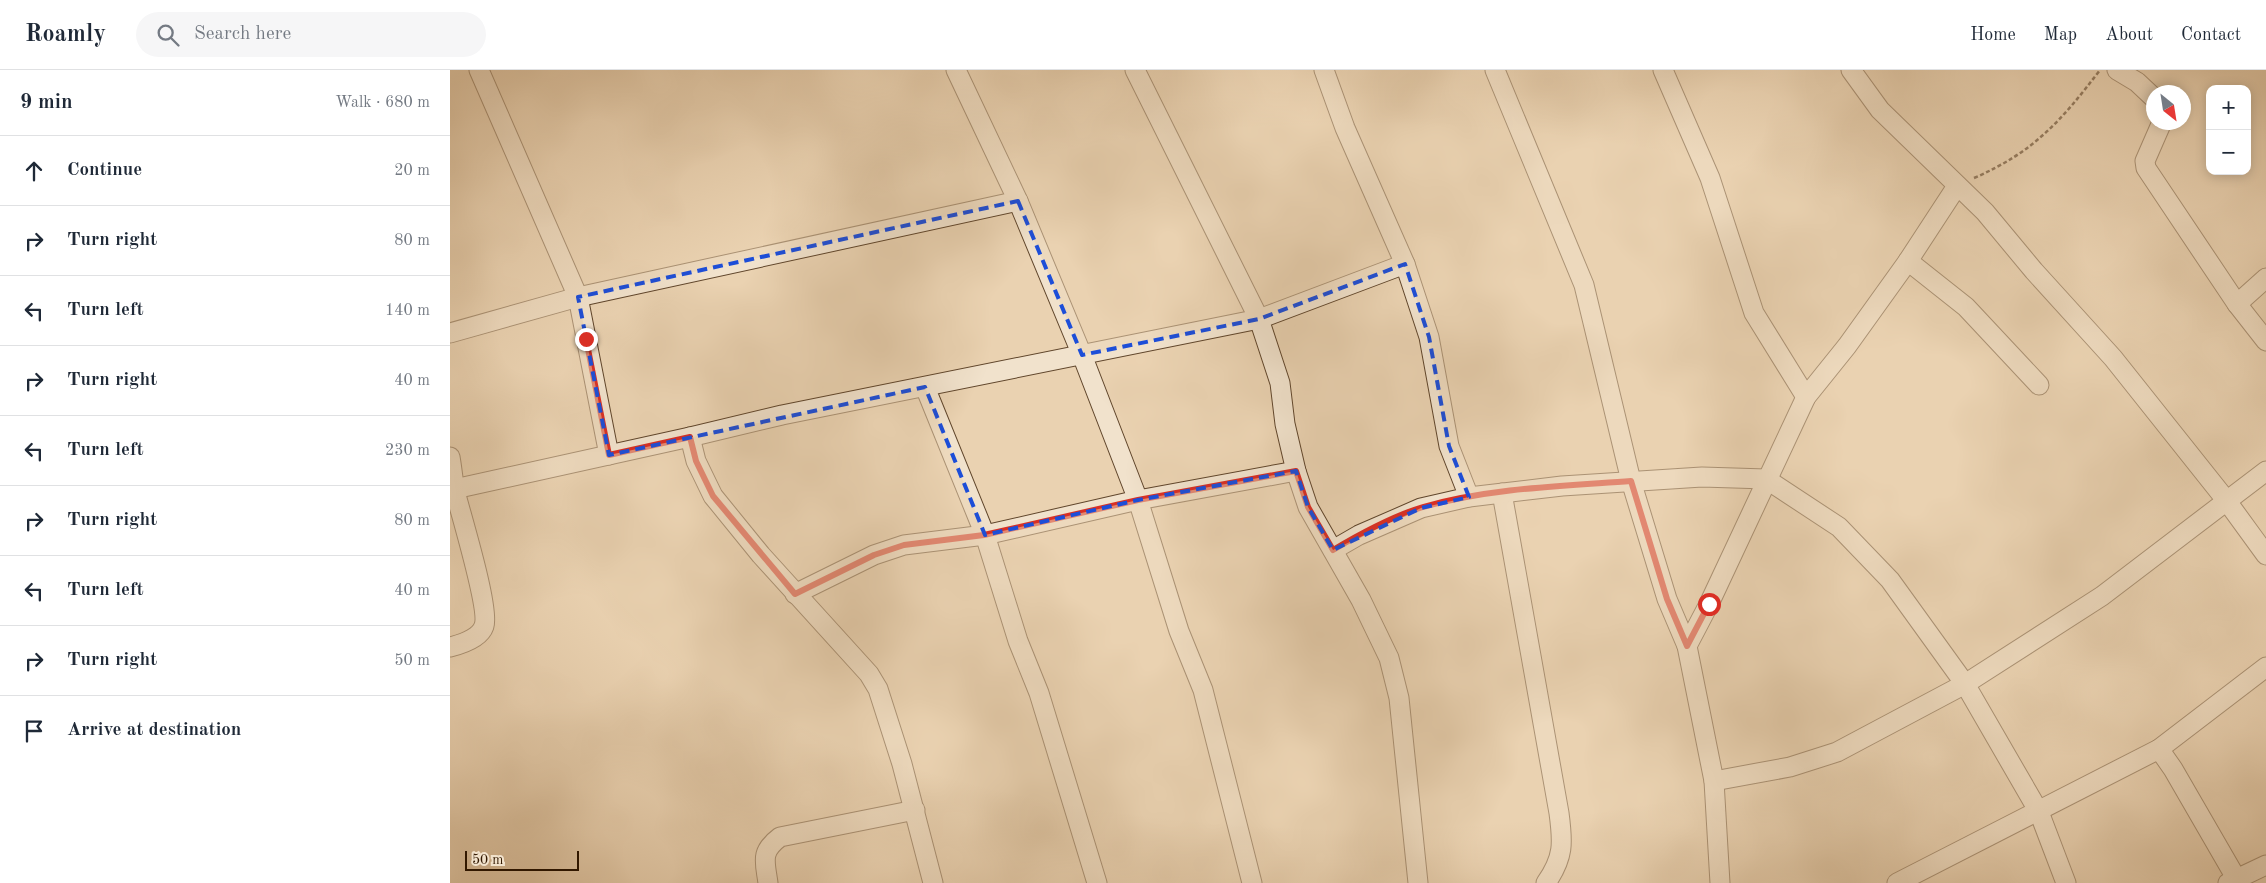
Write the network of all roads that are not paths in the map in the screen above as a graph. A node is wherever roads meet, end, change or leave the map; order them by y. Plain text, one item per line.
1 (479, 70) edge
2 (956, 70) edge
3 (1135, 70) edge
4 (1324, 70) edge
5 (1495, 70) edge
6 (1663, 70) edge
7 (1851, 70) edge
8 (2117, 70) edge
9 (2146, 90) edge
10 (2159, 130) edge
11 (1957, 186) junction
12 (1018, 201) junction
13 (1908, 261) junction
14 (1405, 264) junction
15 (2266, 278) edge
16 (578, 297) junction
17 (2237, 304) junction
18 (1258, 319) junction
19 (450, 333) edge
20 (2266, 341) edge
21 (1082, 355) junction
22 (2039, 385) dead end
23 (925, 387) junction
24 (1806, 397) junction
25 (690, 437) junction
26 (609, 455) junction
27 (450, 457) edge
28 (1296, 471) junction
29 (2266, 471) edge
30 (1766, 480) junction
31 (1631, 481) junction
32 (452, 489) edge
33 (1502, 493) junction
34 (1469, 496) junction
35 (1138, 500) junction
36 (2226, 500) junction
37 (984, 535) junction
38 (1333, 550) junction
39 (2266, 555) edge
40 (795, 594) junction
41 (1687, 646) junction
42 (450, 647) edge
43 (2266, 667) edge
44 (1965, 684) junction
45 (2159, 749) junction
46 (1714, 781) junction
47 (915, 810) junction
48 (2039, 812) junction
49 (2266, 865) edge
50 (2232, 881) edge
51 (768, 883) edge
52 (932, 883) edge
53 (1097, 883) edge
54 (1252, 883) edge
55 (1418, 883) edge
56 (1546, 883) edge
57 (1720, 883) edge
58 (1897, 883) edge
59 (2066, 883) edge

1 - 16 street
2 - 12 street
3 - 18 street
4 - 14 street
5 - 31 street
6 - 24 street
7 - 11 street
8 - 9 street
10 - 17 street
11 - 13 street
11 - 36 street
12 - 16 street
12 - 21 street
13 - 22 street
13 - 24 street
14 - 18 street
14 - 34 street
15 - 17 street
16 - 19 street
16 - 26 street
17 - 20 street
18 - 21 street
18 - 28 street
21 - 23 street
21 - 35 street
23 - 25 street
23 - 37 street
24 - 30 street
25 - 26 street
25 - 40 street
26 - 32 street
27 - 32 street
28 - 35 street
28 - 38 street
29 - 36 street
30 - 31 street
30 - 41 street
30 - 44 street
31 - 33 street
31 - 41 street
32 - 42 street
33 - 34 street
33 - 56 street
34 - 38 street
35 - 37 street
35 - 54 street
36 - 39 street
36 - 44 street
37 - 40 street
37 - 53 street
38 - 55 street
40 - 47 street
41 - 46 street
43 - 45 street
44 - 46 street
44 - 48 street
45 - 48 street
45 - 50 street
46 - 57 street
47 - 51 street
47 - 52 street
48 - 58 street
48 - 59 street
49 - 50 street

